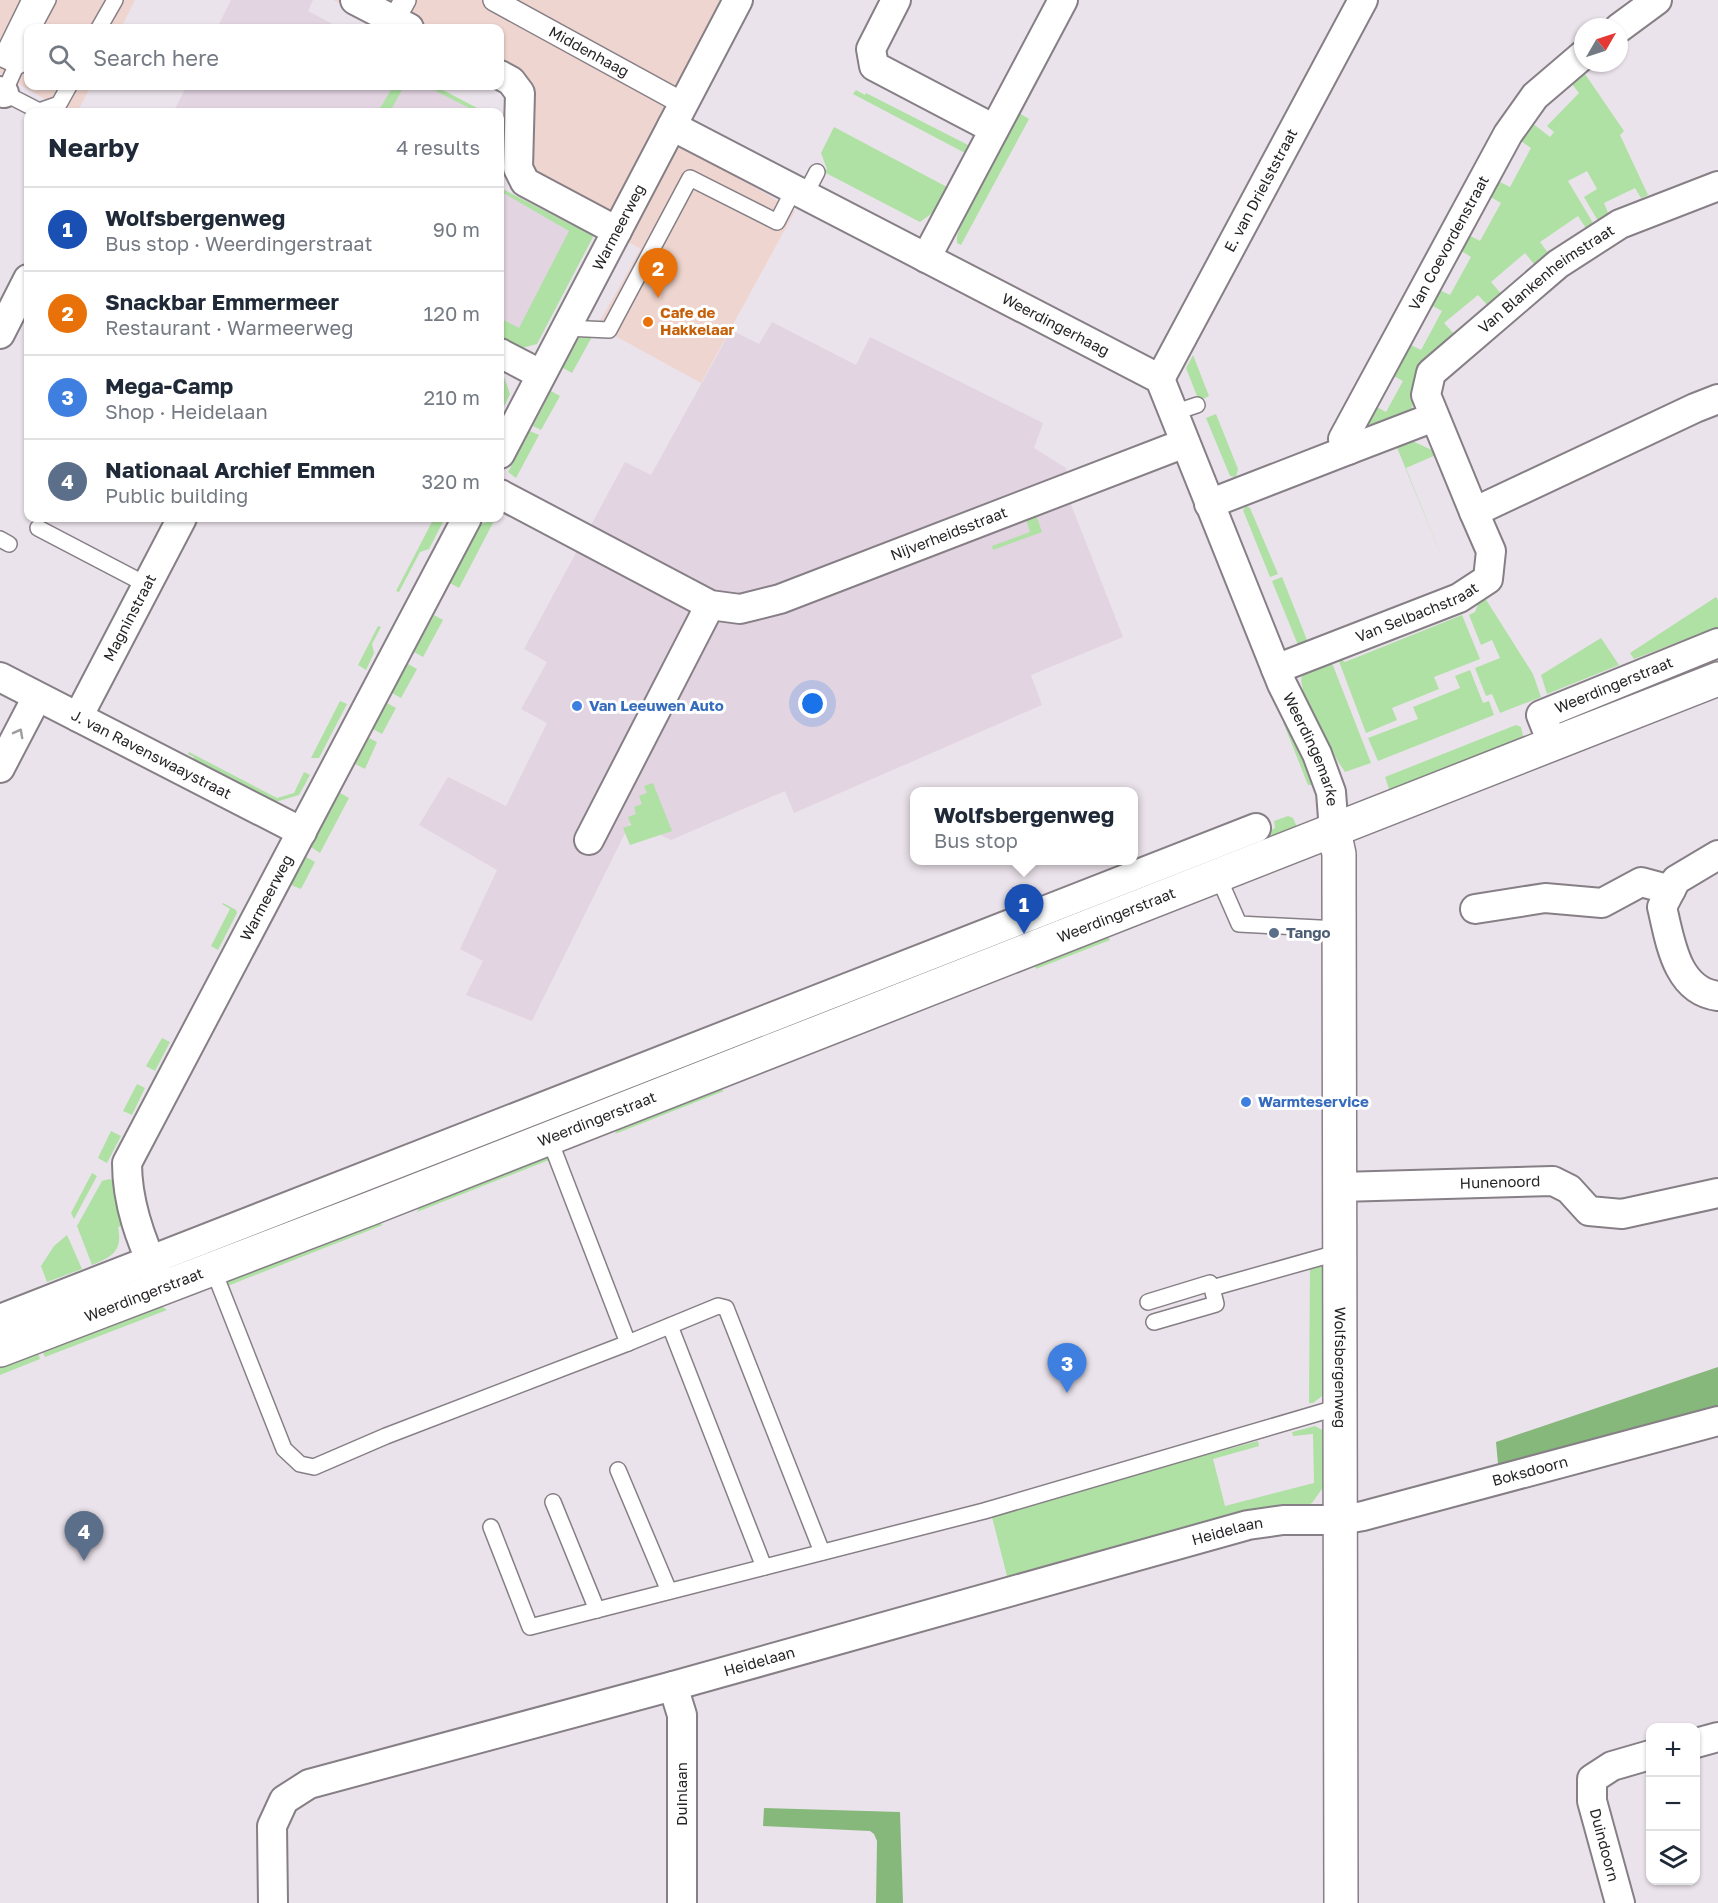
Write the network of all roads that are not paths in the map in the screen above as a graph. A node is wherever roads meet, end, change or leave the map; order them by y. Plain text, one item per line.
1 (33, 0) edge
2 (48, 0) edge
3 (115, 0) edge
4 (355, 0) edge
5 (494, 0) edge
6 (738, 0) edge
7 (896, 0) edge
8 (1063, 0) edge
9 (1363, 0) edge
10 (1658, 0) edge
11 (403, 16) edge
12 (1628, 22) edge
13 (35, 24) edge
14 (101, 24) edge
15 (24, 49) edge
16 (18, 63) junction
17 (1574, 63) edge
18 (504, 77) edge
19 (67, 90) edge
20 (2, 92) edge
21 (33, 108) edge
22 (48, 108) edge
23 (678, 115) junction
24 (994, 129) junction
25 (806, 186) junction
26 (1718, 186) edge
27 (617, 231) junction
28 (926, 258) junction
29 (24, 287) edge
30 (566, 328) junction
31 (0, 334) edge
32 (504, 355) edge
33 (540, 374) junction
34 (1160, 379) junction
35 (1718, 399) edge
36 (1434, 417) junction
37 (1185, 442) junction
38 (504, 446) edge
39 (1348, 450) junction
40 (504, 496) edge
41 (1209, 504) junction
42 (1474, 512) junction
43 (180, 522) edge
44 (465, 522) edge
45 (38, 528) dead end
46 (147, 585) junction
47 (710, 605) junction
48 (1718, 643) edge
49 (1276, 669) junction
50 (0, 677) edge
51 (1718, 679) edge
52 (37, 698) junction
53 (78, 717) junction
54 (1553, 745) junction
55 (0, 768) edge
56 (1256, 828) dead end
57 (1334, 831) junction
58 (302, 832) junction
59 (589, 840) dead end
60 (1718, 855) edge
61 (1198, 873) junction
62 (1671, 890) junction
63 (1475, 909) dead end
64 (1339, 929) junction
65 (1718, 996) edge
66 (549, 1138) junction
67 (1340, 1187) junction
68 (1718, 1192) edge
69 (1340, 1252) junction
70 (213, 1269) junction
71 (158, 1274) junction
72 (1212, 1288) junction
73 (1148, 1302) dead end
74 (0, 1319) edge
75 (1154, 1322) dead end
76 (670, 1326) junction
77 (628, 1343) junction
78 (0, 1350) edge
79 (1339, 1407) junction
80 (1718, 1421) edge
81 (618, 1470) dead end
82 (553, 1502) dead end
83 (1341, 1520) junction
84 (490, 1527) dead end
85 (822, 1552) junction
86 (764, 1567) junction
87 (669, 1591) junction
88 (597, 1610) junction
89 (673, 1686) junction
90 (1718, 1737) edge
91 (1700, 1742) edge
92 (1646, 1756) edge
93 (273, 1903) edge
94 (682, 1903) edge
95 (1341, 1903) edge
96 (1620, 1903) edge

1 - 16 street
2 - 13 lane
3 - 14 lane
4 - 11 street
5 - 23 street, Middenhaag
6 - 23 street, Warmeerweg
7 - 24 street
8 - 24 street
9 - 34 street, E. van Drielststraat
10 - 12 street
15 - 16 lane
16 - 20 lane
17 - 39 street, Van Coevordenstraat
18 - 27 street
19 - 22 lane
20 - 21 lane
23 - 25 street, Weerdingerhaag
23 - 27 street, Warmeerweg
24 - 28 street
25 - 28 street, Weerdingerhaag
25 - 30 lane
26 - 36 street, Van Blankenheimstraat
27 - 30 street, Warmeerweg
28 - 34 street, Weerdingerhaag
29 - 31 street
30 - 33 street, Warmeerweg
32 - 33 street
33 - 38 street, Warmeerweg
34 - 37 street
35 - 42 street
36 - 39 street
36 - 42 street, Van Selbachstraat
37 - 41 street
37 - 47 street, Nijverheidsstraat
39 - 41 street
40 - 47 street, Nijverheidsstraat
41 - 49 street
42 - 49 street, Van Selbachstraat
43 - 46 street, Magninstraat
44 - 58 street, Warmeerweg
45 - 46 lane
46 - 53 street, Magninstraat
47 - 59 street
48 - 54 street, Weerdingerstraat
49 - 57 street, Weerdingemarke
50 - 52 street, J. van Ravenswaaystraat
51 - 54 main road, Weerdingerstraat
52 - 53 street, J. van Ravenswaaystraat
55 -> 52 street
53 - 58 street, J. van Ravenswaaystraat
54 - 57 main road, Weerdingerstraat
56 - 61 street, Weerdingerstraat
57 - 61 main road, Weerdingerstraat
57 - 64 main road, Wolfsbergenweg
58 - 71 street, Warmeerweg
60 - 62 street
61 - 64 lane
61 - 66 main road, Weerdingerstraat
61 - 71 street, Weerdingerstraat
62 - 63 street
62 - 65 street
64 - 67 main road, Wolfsbergenweg
66 - 70 main road, Weerdingerstraat
66 - 77 lane
67 - 68 street, Hunenoord
67 - 69 main road, Wolfsbergenweg
69 - 72 lane
69 - 79 main road, Wolfsbergenweg
70 - 71 main road, Weerdingerstraat
70 - 77 lane
71 - 74 street, Weerdingerstraat
71 - 78 main road, Weerdingerstraat
72 - 73 lane
72 - 75 lane
76 - 77 lane
76 - 85 lane
76 - 86 lane
79 - 83 main road, Wolfsbergenweg
79 - 85 lane
80 - 83 street, Boksdoorn
81 - 87 lane
82 - 88 lane
83 - 89 street, Heidelaan
83 - 95 main road, Wolfsbergenweg
84 - 88 lane
85 - 86 lane
86 - 87 lane
87 - 88 lane
89 - 93 street, Heidelaan
89 - 94 street, Duinlaan
90 - 91 street
92 - 96 street, Duindoorn

